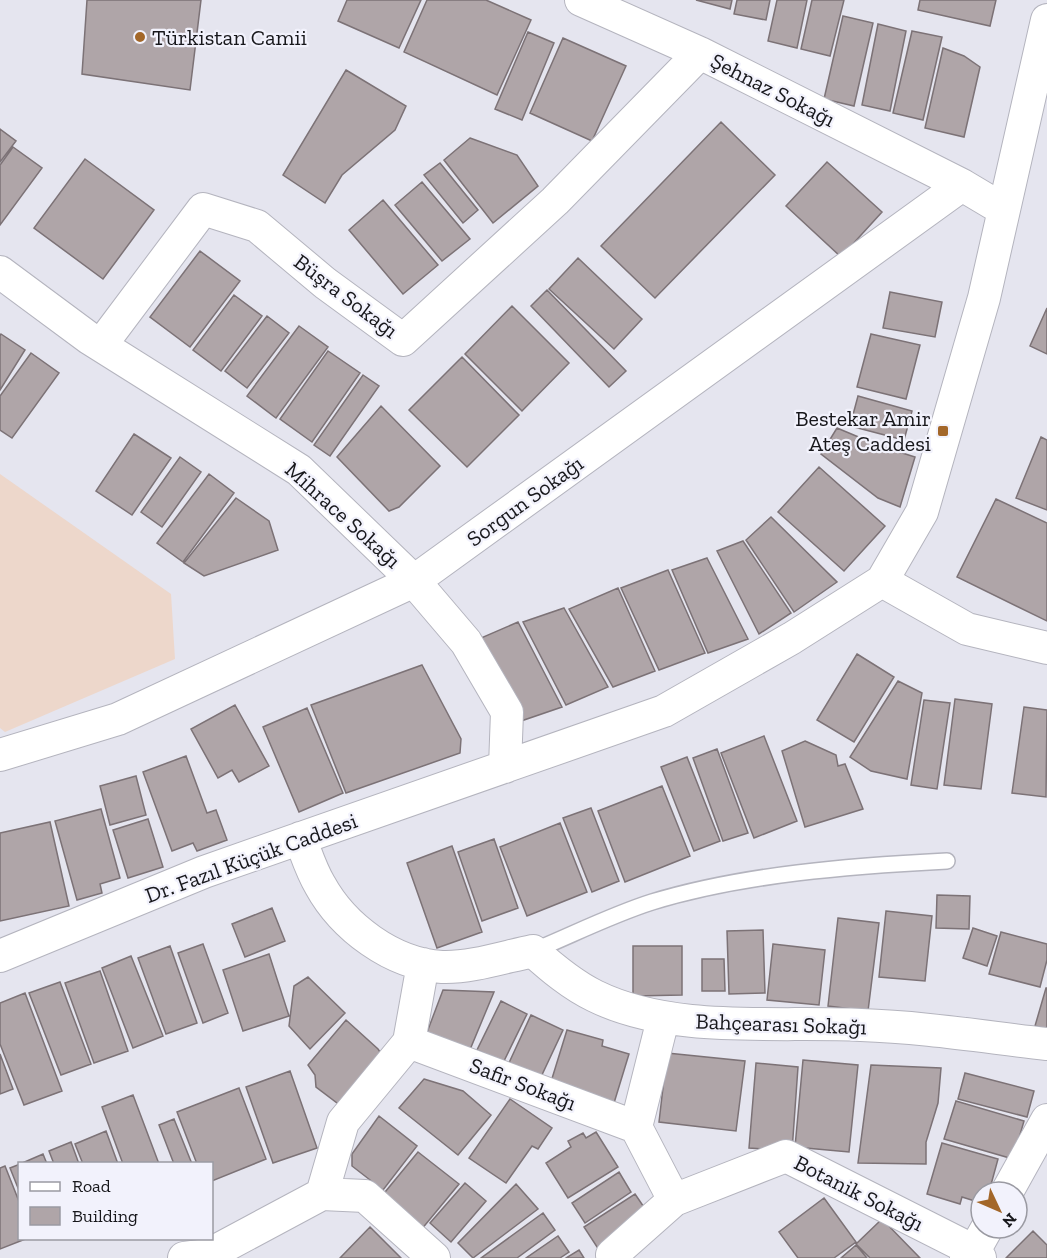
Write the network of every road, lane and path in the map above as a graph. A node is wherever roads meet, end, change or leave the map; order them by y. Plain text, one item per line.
1 (581, 0) edge
2 (1047, 20) edge
3 (700, 53) junction
4 (962, 185) junction
5 (1004, 210) junction
6 (0, 272) edge
7 (101, 345) junction
8 (414, 581) junction
9 (882, 581) junction
10 (1047, 648) edge
11 (0, 755) edge
12 (505, 766) junction
13 (300, 838) junction
14 (947, 861) dead end
15 (533, 951) junction
16 (0, 957) edge
17 (423, 964) junction
18 (663, 1019) junction
19 (409, 1042) junction
20 (1047, 1044) edge
21 (1047, 1120) edge
22 (636, 1127) junction
23 (1014, 1180) edge
24 (322, 1194) junction
25 (674, 1200) junction
26 (977, 1249) edge
27 (202, 1257) edge
28 (434, 1258) edge
29 (613, 1258) edge

1 - 3 street, Şehnaz Sokağı
2 - 5 street
3 - 4 street, Şehnaz Sokağı
3 - 7 street, Büşra Sokağı
4 - 5 street
4 - 8 street, Sorgun Sokağı
5 - 9 street
6 - 7 street, Mihrace Sokağı
7 - 8 street, Mihrace Sokağı
8 - 11 street, Sorgun Sokağı
8 - 12 street, Mihrace Sokağı
9 - 10 street
9 - 12 street
12 - 13 street, Dr. Fazıl Küçük Caddesi
13 - 16 street, Dr. Fazıl Küçük Caddesi
13 - 17 street
14 - 15 lane
15 - 17 street
15 - 18 street, Bahçearası Sokağı
17 - 19 street
18 - 20 street, Bahçearası Sokağı
18 - 22 street
19 - 22 street, Safir Sokağı
19 - 24 street
21 - 23 street
22 - 25 street
24 - 27 street
24 - 28 street
25 - 26 street, Botanik Sokağı
25 - 29 street

